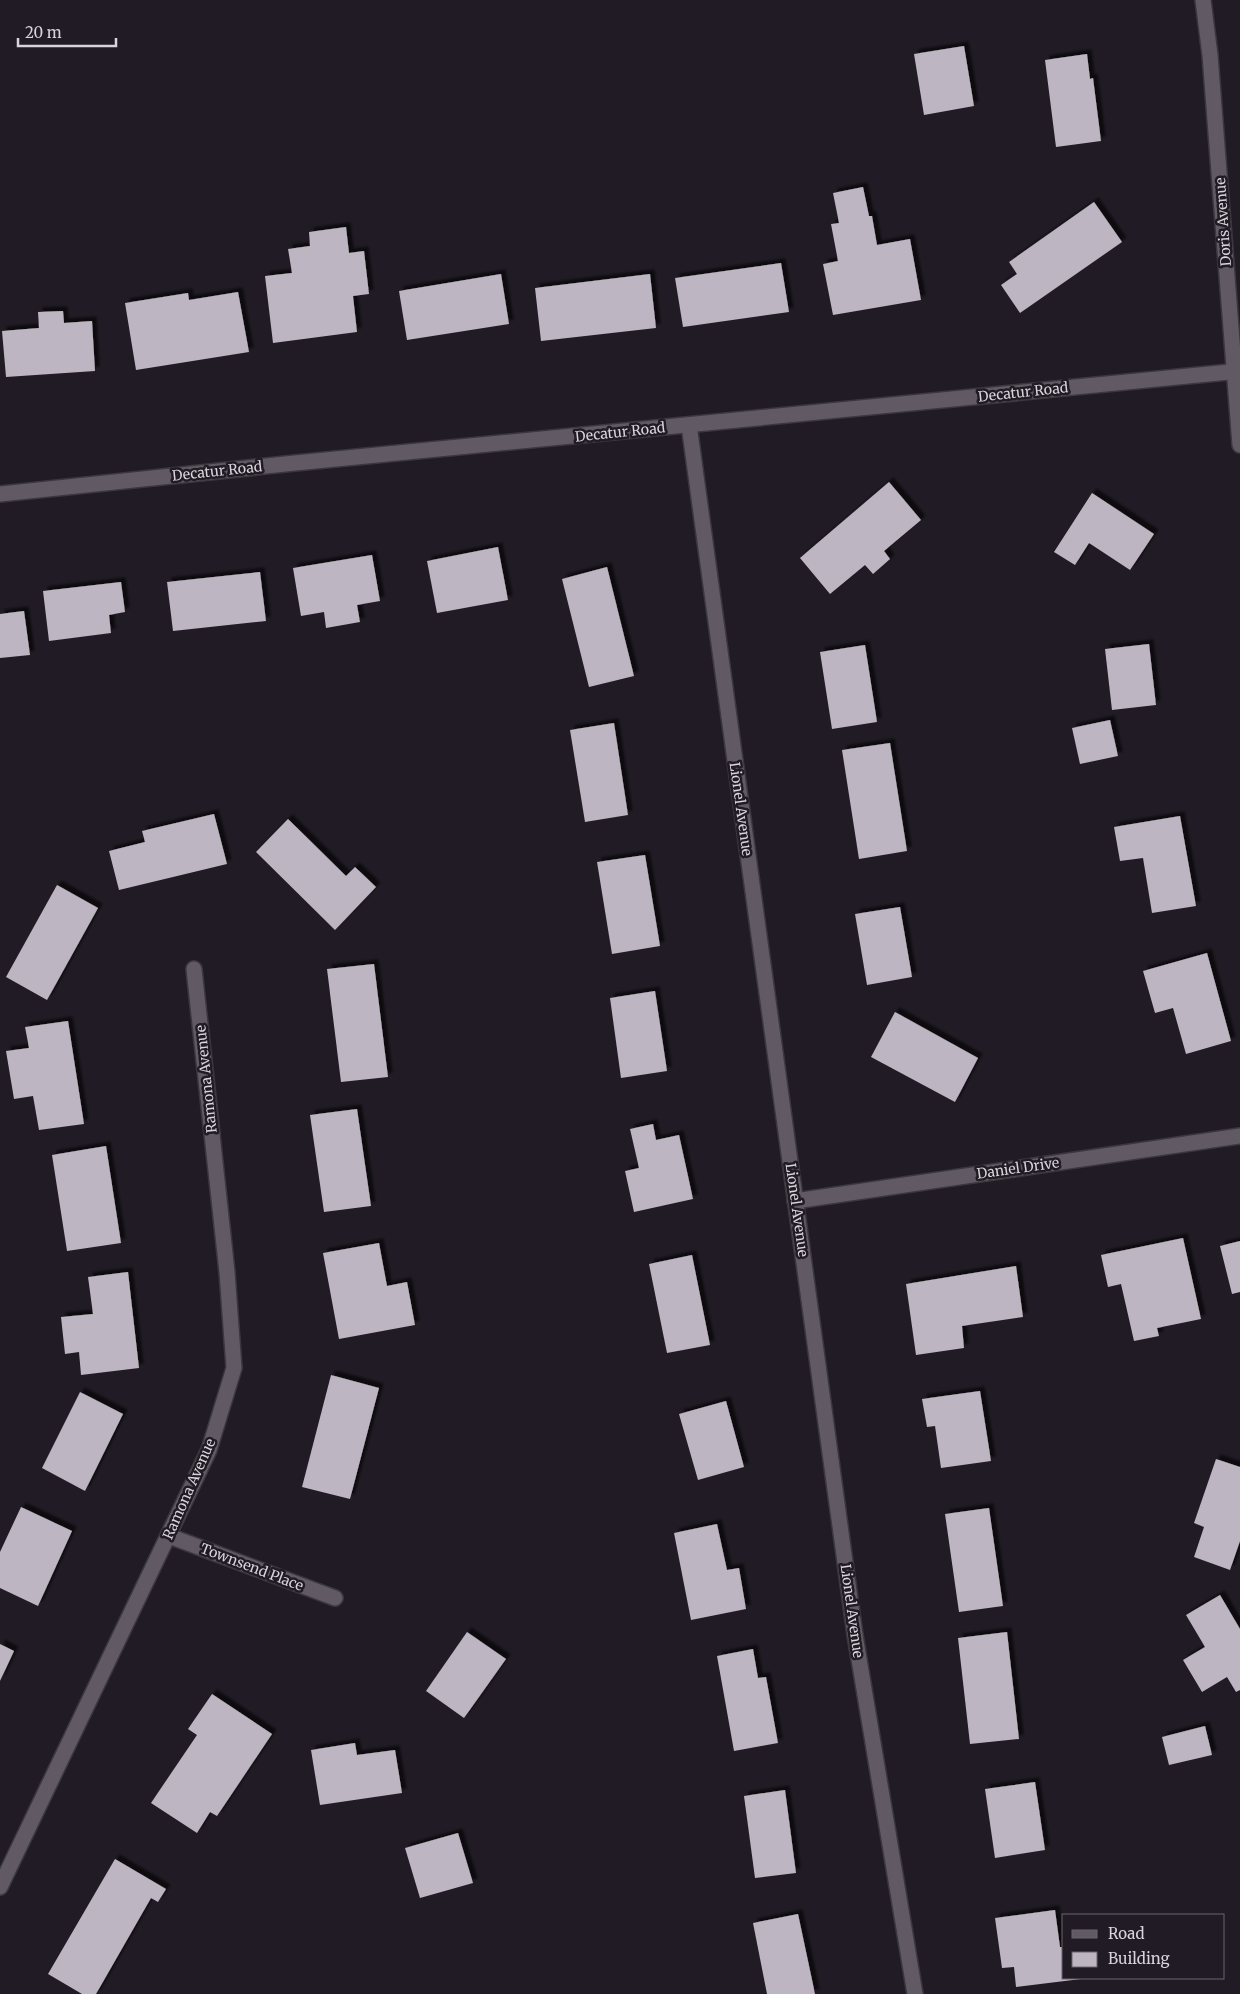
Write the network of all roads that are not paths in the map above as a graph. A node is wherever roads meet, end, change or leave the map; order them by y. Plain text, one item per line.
1 (1203, 0) edge
2 (1237, 372) edge
3 (690, 425) junction
4 (1240, 445) edge
5 (0, 494) edge
6 (194, 969) dead end
7 (1240, 1136) edge
8 (795, 1201) junction
9 (169, 1536) junction
10 (335, 1598) dead end
11 (0, 1887) edge
12 (915, 1994) edge

1 - 2 street, Doris Avenue
2 - 3 street, Decatur Road
2 - 4 street, Doris Avenue
3 - 5 street, Decatur Road
3 - 8 street, Lionel Avenue
6 - 9 street, Ramona Avenue
7 - 8 street, Daniel Drive
8 - 12 street, Lionel Avenue
9 - 10 street, Townsend Place
9 - 11 street, Ramona Avenue

